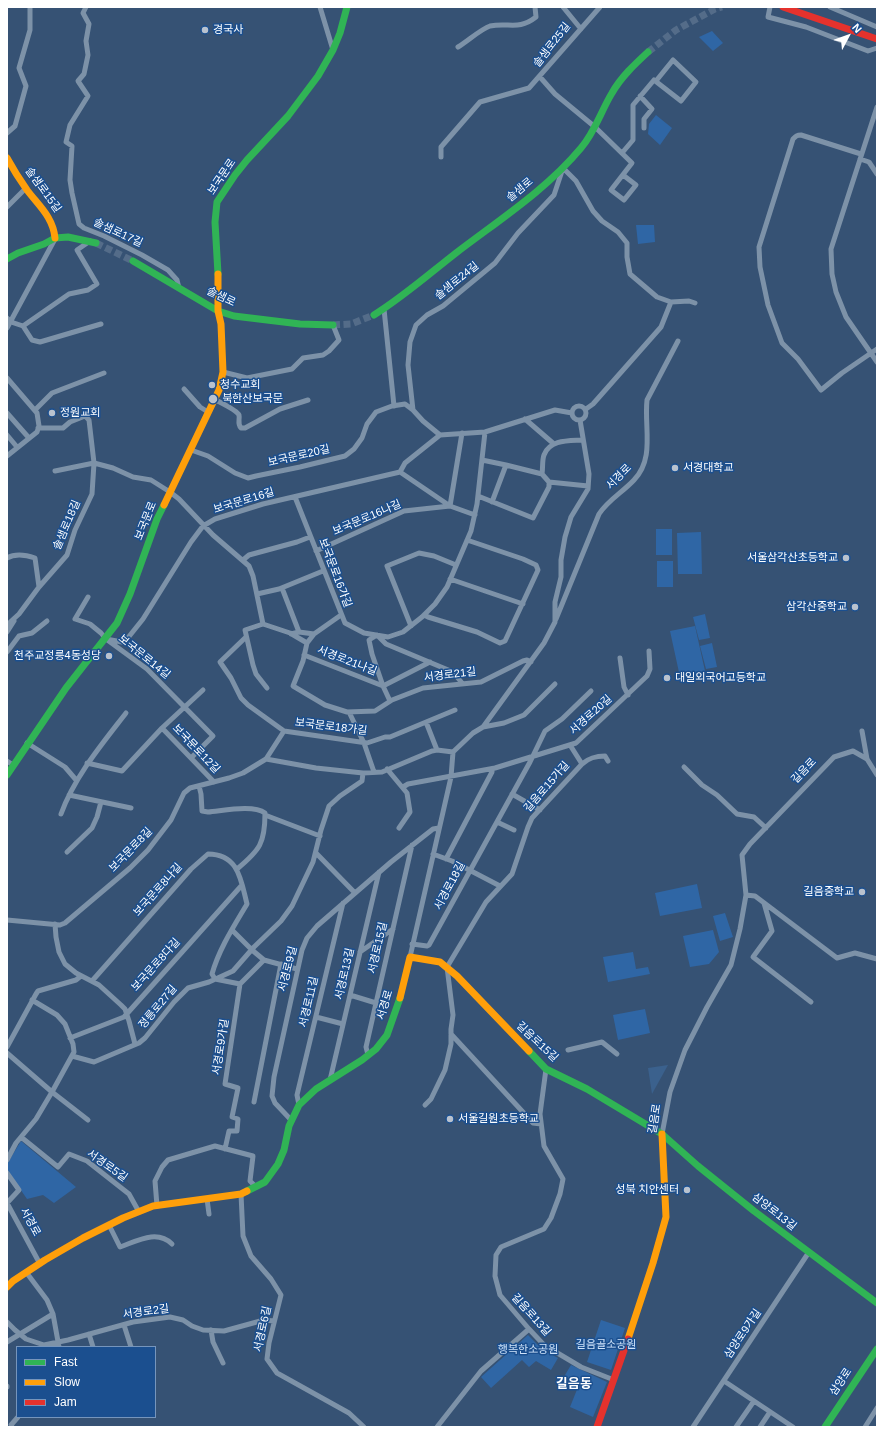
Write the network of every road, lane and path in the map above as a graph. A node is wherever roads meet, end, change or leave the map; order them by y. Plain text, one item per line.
1 (30, 7) edge
2 (86, 7) edge
3 (320, 7) edge
4 (347, 7) edge
5 (535, 7) edge
6 (563, 7) edge
7 (600, 7) edge
8 (770, 7) edge
9 (783, 7) edge
10 (830, 7) edge
11 (877, 26) edge
12 (581, 29) junction
13 (877, 39) edge
14 (458, 47) dead end
15 (877, 48) edge
16 (333, 50) junction
17 (648, 52) tunnel mouth
18 (540, 77) junction
19 (656, 81) junction
20 (640, 96) junction
21 (877, 106) edge
22 (595, 127) junction
23 (644, 128) dead end
24 (7, 133) edge
25 (622, 153) junction
26 (860, 156) junction
27 (441, 157) dead end
28 (7, 158) edge
29 (563, 168) junction
30 (877, 174) edge
31 (623, 175) junction
32 (26, 188) junction
33 (7, 207) edge
34 (55, 238) junction
35 (93, 242) joint
36 (7, 259) edge
37 (133, 261) tunnel mouth
38 (179, 288) junction
39 (671, 302) junction
40 (695, 303) dead end
41 (384, 308) junction
42 (218, 311) junction
43 (374, 314) tunnel mouth
44 (9, 320) edge
45 (101, 324) dead end
46 (333, 325) joint
47 (24, 326) junction
48 (7, 328) edge
49 (678, 341) dead end
50 (877, 349) edge
51 (871, 354) junction
52 (877, 362) edge
53 (223, 372) junction
54 (104, 373) dead end
55 (7, 378) edge
56 (184, 389) dead end
57 (214, 399) junction
58 (308, 400) dead end
59 (394, 406) junction
60 (586, 409) junction
61 (35, 410) junction
62 (413, 410) junction
63 (208, 412) junction
64 (7, 413) edge
65 (572, 413) junction
66 (526, 419) junction
67 (580, 420) junction
68 (38, 428) junction
69 (485, 432) junction
70 (462, 433) junction
71 (7, 435) edge
72 (440, 435) junction
73 (29, 438) junction
74 (583, 440) junction
75 (554, 444) junction
76 (17, 447) junction
77 (191, 450) junction
78 (7, 456) edge
79 (482, 460) junction
80 (94, 463) junction
81 (506, 465) junction
82 (55, 471) dead end
83 (400, 472) junction
84 (542, 474) junction
85 (549, 482) junction
86 (588, 486) junction
87 (170, 492) junction
88 (478, 496) junction
89 (295, 497) junction
90 (492, 502) junction
91 (450, 506) junction
92 (475, 515) junction
93 (203, 526) junction
94 (310, 537) junction
95 (467, 540) junction
96 (316, 551) junction
97 (7, 558) edge
98 (243, 560) junction
99 (456, 564) junction
100 (324, 571) junction
101 (450, 579) junction
102 (39, 587) junction
103 (282, 588) junction
104 (257, 594) junction
105 (88, 597) dead end
106 (523, 604) junction
107 (19, 614) junction
108 (341, 614) junction
109 (424, 615) junction
110 (48, 621) dead end
111 (555, 622) junction
112 (263, 624) junction
113 (7, 625) edge
114 (411, 626) junction
115 (7, 632) edge
116 (299, 632) junction
117 (291, 634) junction
118 (314, 634) junction
119 (377, 635) junction
120 (246, 637) junction
121 (106, 639) junction
122 (307, 643) junction
123 (649, 651) dead end
124 (7, 652) edge
125 (304, 655) junction
126 (620, 658) dead end
127 (430, 662) junction
128 (530, 662) junction
129 (462, 683) junction
130 (555, 684) dead end
131 (383, 686) junction
132 (267, 688) dead end
133 (203, 690) dead end
134 (592, 691) dead end
135 (628, 695) junction
136 (390, 701) junction
137 (185, 707) junction
138 (455, 710) dead end
139 (349, 712) junction
140 (126, 713) dead end
141 (426, 722) junction
142 (483, 727) junction
143 (162, 728) junction
144 (284, 731) junction
145 (862, 731) dead end
146 (364, 742) junction
147 (28, 743) junction
148 (570, 745) junction
149 (437, 750) junction
150 (453, 752) junction
151 (532, 756) junction
152 (190, 758) junction
153 (266, 759) junction
154 (867, 759) junction
155 (608, 761) dead end
156 (10, 763) edge
157 (88, 763) junction
158 (582, 764) junction
159 (684, 767) dead end
160 (388, 769) junction
161 (492, 769) junction
162 (374, 772) junction
163 (363, 773) junction
164 (7, 775) edge
165 (877, 775) edge
166 (450, 777) junction
167 (77, 781) junction
168 (214, 782) junction
169 (199, 786) junction
170 (403, 788) junction
171 (512, 794) junction
172 (69, 795) junction
173 (101, 802) junction
174 (131, 808) dead end
175 (540, 810) junction
176 (61, 814) dead end
177 (265, 815) junction
178 (497, 822) junction
179 (399, 828) dead end
180 (439, 828) junction
181 (766, 828) junction
182 (514, 830) dead end
183 (320, 836) junction
184 (412, 845) junction
185 (67, 852) dead end
186 (316, 853) junction
187 (433, 854) junction
188 (446, 859) junction
189 (237, 869) junction
190 (470, 870) junction
191 (379, 872) junction
192 (242, 885) junction
193 (500, 886) junction
194 (355, 893) junction
195 (746, 895) junction
196 (343, 903) junction
197 (764, 903) junction
198 (7, 920) edge
199 (55, 924) junction
200 (232, 930) junction
201 (393, 930) junction
202 (412, 944) junction
203 (252, 950) junction
204 (360, 952) junction
205 (410, 957) junction
206 (877, 959) edge
207 (264, 960) junction
208 (281, 964) junction
209 (447, 967) junction
210 (298, 969) junction
211 (81, 976) junction
212 (215, 979) junction
213 (92, 981) junction
214 (240, 984) junction
215 (350, 995) junction
216 (32, 1000) junction
217 (811, 1002) dead end
218 (376, 1003) junction
219 (126, 1014) junction
220 (316, 1017) junction
221 (343, 1024) junction
222 (451, 1034) junction
223 (70, 1038) junction
224 (135, 1044) junction
225 (7, 1047) edge
226 (568, 1050) dead end
227 (7, 1053) edge
228 (617, 1054) dead end
229 (368, 1055) junction
230 (72, 1056) junction
231 (546, 1069) junction
232 (330, 1080) junction
233 (52, 1092) junction
234 (254, 1102) dead end
235 (299, 1105) junction
236 (425, 1105) dead end
237 (88, 1120) dead end
238 (292, 1120) junction
239 (541, 1124) junction
240 (662, 1134) junction
241 (21, 1137) junction
242 (225, 1149) junction
243 (8, 1157) edge
244 (7, 1173) edge
245 (256, 1187) junction
246 (241, 1194) junction
247 (207, 1199) junction
248 (157, 1206) junction
249 (139, 1212) junction
250 (209, 1214) dead end
251 (109, 1225) junction
252 (172, 1244) dead end
253 (809, 1252) junction
254 (40, 1264) junction
255 (26, 1272) junction
256 (7, 1287) edge
257 (877, 1303) edge
258 (53, 1314) junction
259 (274, 1321) junction
260 (7, 1322) edge
261 (124, 1325) junction
262 (528, 1329) junction
263 (211, 1330) junction
264 (20, 1334) junction
265 (89, 1334) junction
266 (7, 1342) edge
267 (59, 1344) edge
268 (93, 1346) edge
269 (131, 1346) edge
270 (877, 1349) edge
271 (223, 1363) dead end
272 (614, 1380) junction
273 (724, 1381) junction
274 (754, 1401) junction
275 (877, 1408) edge
276 (770, 1412) junction
277 (17, 1418) edge
278 (12, 1427) edge
279 (364, 1427) edge
280 (437, 1427) edge
281 (597, 1427) edge
282 (693, 1427) edge
283 (736, 1427) edge
284 (760, 1427) edge
285 (793, 1427) edge
286 (825, 1427) edge
287 (865, 1427) edge

1 - 24 street
2 - 38 street, 솔샘로17길
3 - 16 street
4 - 16 street, 보국문로
5 - 14 street
6 - 12 street, 솔샘로25길
7 - 12 street
8 - 15 street
9 - 13 street
10 - 11 street
12 - 18 street, 솔샘로25길
16 - 42 street, 보국문로
17 - 22 street, 솔샘로
18 - 22 street, 솔샘로25길
18 - 27 street, 솔샘로25길
19 - 19 street
19 - 20 street
20 - 23 street
20 - 25 street
21 - 26 street
22 - 25 street, 솔샘로25길
22 - 29 street, 솔샘로
25 - 31 street
26 - 30 street
26 - 51 street
26 - 51 street
28 - 32 street, 솔샘로15길
29 - 39 street
29 - 41 street, 솔샘로
29 - 62 street, 솔샘로24길
31 - 31 street
32 - 33 street
32 - 34 street, 솔샘로15길
34 - 35 street
34 - 36 street
34 - 44 street
35 - 47 street
37 - 38 street, 솔샘로
38 - 42 street, 솔샘로
39 - 40 street
39 - 60 street
41 - 43 street, 솔샘로
41 - 59 street
42 - 46 street, 솔샘로
42 - 53 street, 보국문로
44 - 47 street
44 - 48 street
45 - 47 street
46 - 53 street
49 - 111 street, 서경로
50 - 51 street
51 - 52 street
53 - 57 street, 보국문로
54 - 61 street
55 - 61 street
56 - 63 street
57 - 58 street
57 - 63 street, 보국문로
59 - 62 street
59 - 77 street, 보국문로20길
60 - 65 street
60 - 67 street
61 - 68 street
62 - 72 street
63 - 77 street, 보국문로
64 - 73 street
65 - 66 street
65 - 67 street
66 - 69 street
66 - 75 street
67 - 74 street, 서경로
68 - 73 street
68 - 80 street, 솔샘로18길
69 - 70 street
69 - 79 street, 보국문로16가길
70 - 72 street
70 - 91 street
71 - 76 street
72 - 83 street
73 - 76 street
74 - 75 street
74 - 86 street, 서경로
75 - 84 street
76 - 78 street
77 - 87 street, 보국문로
79 - 81 street
79 - 88 street, 보국문로16가길
80 - 82 street
80 - 87 street
80 - 102 street, 솔샘로18길
81 - 84 street
81 - 90 street
83 - 89 street, 보국문로16길
83 - 91 street
84 - 85 street
85 - 86 street
85 - 90 street
86 - 111 street, 서경로
87 - 93 street
87 - 121 street, 보국문로
88 - 90 street
88 - 92 street, 보국문로16가길
89 - 93 street, 보국문로16길
89 - 94 street, 보국문로16가길
91 - 92 street
91 - 96 street, 보국문로16나길
92 - 95 street, 보국문로16가길
93 - 98 street
93 - 121 street, 보국문로16길
94 - 96 street, 보국문로16가길
94 - 98 street
95 - 99 street, 보국문로16가길
95 - 106 street
96 - 100 street, 보국문로16가길
97 - 102 street
98 - 104 street
99 - 101 street, 보국문로16가길
99 - 114 street
100 - 103 street
100 - 108 street, 보국문로16가길
101 - 106 street
101 - 109 street, 보국문로16가길
102 - 107 street, 솔샘로18길
103 - 104 street
103 - 116 street
104 - 112 street
105 - 121 street
106 - 109 street
107 - 113 street, 솔샘로18길
107 - 115 street
108 - 118 street, 서경로21길
108 - 119 street, 보국문로16가길
109 - 114 street, 보국문로16가길
110 - 124 street
111 - 128 street, 서경로
112 - 117 street
112 - 120 street
114 - 119 street, 보국문로16가길
116 - 117 street
116 - 118 street
117 - 122 street
118 - 122 street, 서경로21길
119 - 127 street
119 - 131 street
120 - 132 street
120 - 144 street, 보국문로18가길
121 - 137 street, 보국문로14길
121 - 147 street, 보국문로
122 - 125 street, 서경로21길
123 - 135 street, 서경로20길
125 - 131 street, 서경로21나길
125 - 139 street, 서경로21길
126 - 135 street
127 - 129 street
127 - 131 street, 서경로21나길
128 - 129 street, 서경로21길
128 - 142 street, 서경로
129 - 136 street, 서경로21길
130 - 142 street, 서경로
131 - 136 street, 서경로21나길
133 - 137 street
134 - 151 street, 서경로18길
135 - 148 street, 서경로20길
136 - 139 street, 서경로21길
137 - 143 street
137 - 152 street, 보국문로14길
138 - 141 street, 보국문로18가길
139 - 146 street
140 - 157 street
141 - 146 street, 보국문로18가길
141 - 149 street
142 - 150 street, 서경로
143 - 152 street, 보국문로12길
143 - 157 street, 보국문로12길
144 - 146 street, 보국문로18가길
144 - 153 street
145 - 154 street
146 - 162 street
147 - 156 street, 보국문로
147 - 167 street
148 - 151 street, 서경로20길
148 - 158 street, 길음로15가길
149 - 150 street
149 - 160 street
150 - 166 street, 서경로
151 - 161 street, 서경로20길
151 - 171 street, 서경로18길
152 - 168 street, 보국문로12길
153 - 163 street
153 - 168 street, 보국문로8길
154 - 165 street
154 - 181 street, 길음로
155 - 158 street
156 - 164 street, 보국문로
157 - 167 street
158 - 175 street, 길음로15가길
159 - 181 street
160 - 162 street
160 - 170 street
161 - 166 street, 서경로20길
161 - 188 street
162 - 163 street
163 - 183 street, 정릉로27길
166 - 170 street
166 - 180 street, 서경로
167 - 172 street
168 - 169 street, 보국문로8길
169 - 177 street
169 - 199 street, 보국문로8길
170 - 179 street
171 - 175 street
171 - 178 street, 서경로18길
172 - 173 street
172 - 176 street
173 - 174 street
173 - 185 street
175 - 193 street, 길음로15가길
177 - 183 street
177 - 189 street
178 - 182 street
178 - 190 street, 서경로18길
180 - 184 street, 서경로9길
180 - 187 street, 서경로
181 - 195 street, 길음로
183 - 186 street, 정릉로27길
184 - 191 street, 서경로9길
184 - 201 street, 서경로15길
186 - 194 street
186 - 203 street, 정릉로27길
187 - 188 street
187 - 202 street, 서경로
188 - 190 street
189 - 192 street
189 - 213 street, 보국문로8나길
190 - 193 street
190 - 202 street, 서경로18길
191 - 194 street, 서경로9길
191 - 204 street, 서경로13길
192 - 200 street
192 - 219 street, 보국문로8다길
193 - 209 street, 길음로15가길
194 - 196 street, 서경로9길
195 - 197 street
195 - 240 street, 길음로
196 - 210 street, 서경로9길
196 - 220 street, 서경로11길
197 - 206 street
197 - 217 street
198 - 199 street, 보국문로8길
199 - 211 street
200 - 203 street
200 - 212 street
201 - 204 street
201 - 218 street, 서경로15길
202 - 205 street, 서경로
203 - 207 street
203 - 212 street, 정릉로27길
204 - 215 street, 서경로13길
205 - 209 street, 길음로15길
205 - 229 street, 서경로
207 - 208 street
207 - 214 street
208 - 210 street
208 - 234 street
209 - 222 street
209 - 231 street, 길음로15길
210 - 238 street, 서경로9길
211 - 213 street
211 - 216 street
212 - 214 street, 정릉로27길
212 - 224 street, 정릉로27길
213 - 219 street
214 - 242 street, 서경로9가길
215 - 218 street
215 - 221 street, 서경로13길
216 - 223 street
216 - 225 street
218 - 229 street, 서경로15길
219 - 223 street, 보국문로8다길
219 - 224 street
220 - 221 street
220 - 235 street, 서경로11길
221 - 232 street, 서경로13길
222 - 236 street
222 - 239 street
223 - 230 street
224 - 230 street, 정릉로27길
226 - 228 street
227 - 233 street
229 - 232 street, 서경로
230 - 233 street
231 - 239 street, 길음로13길
231 - 240 street, 길음로15길
232 - 235 street, 서경로
233 - 237 street
233 - 241 street
235 - 238 street, 서경로
238 - 245 street, 서경로
239 - 262 street, 길음로13길
240 - 253 street, 삼양로13길
240 - 272 street, 길음로
241 - 243 street
241 - 249 street, 서경로5길
242 - 245 street
242 - 248 street
244 - 254 street, 서경로
245 - 246 street, 서경로
246 - 247 street, 서경로
246 - 259 street, 서경로6길
247 - 248 street, 서경로
247 - 250 street
248 - 249 street, 서경로
249 - 251 street, 서경로
251 - 252 street
251 - 254 street, 서경로
253 - 257 street, 삼양로13길
253 - 273 street, 삼양로9가길
254 - 255 street, 서경로
255 - 256 street, 서경로
255 - 258 street
258 - 264 street
258 - 267 street
259 - 263 street, 서경로2길
259 - 279 street, 서경로6길
260 - 264 street, 서경로2길
261 - 263 street, 서경로2길
261 - 265 street, 서경로2길
261 - 269 street
262 - 272 street, 길음로13길
262 - 280 street
263 - 271 street
264 - 266 street
264 - 267 street, 서경로2길
265 - 267 street, 서경로2길
265 - 268 street
270 - 286 street, 삼양로
272 - 281 street, 길음로
273 - 274 street
273 - 282 street, 삼양로9가길
274 - 276 street
274 - 283 street
275 - 287 street
276 - 284 street
276 - 285 street
277 - 278 street

